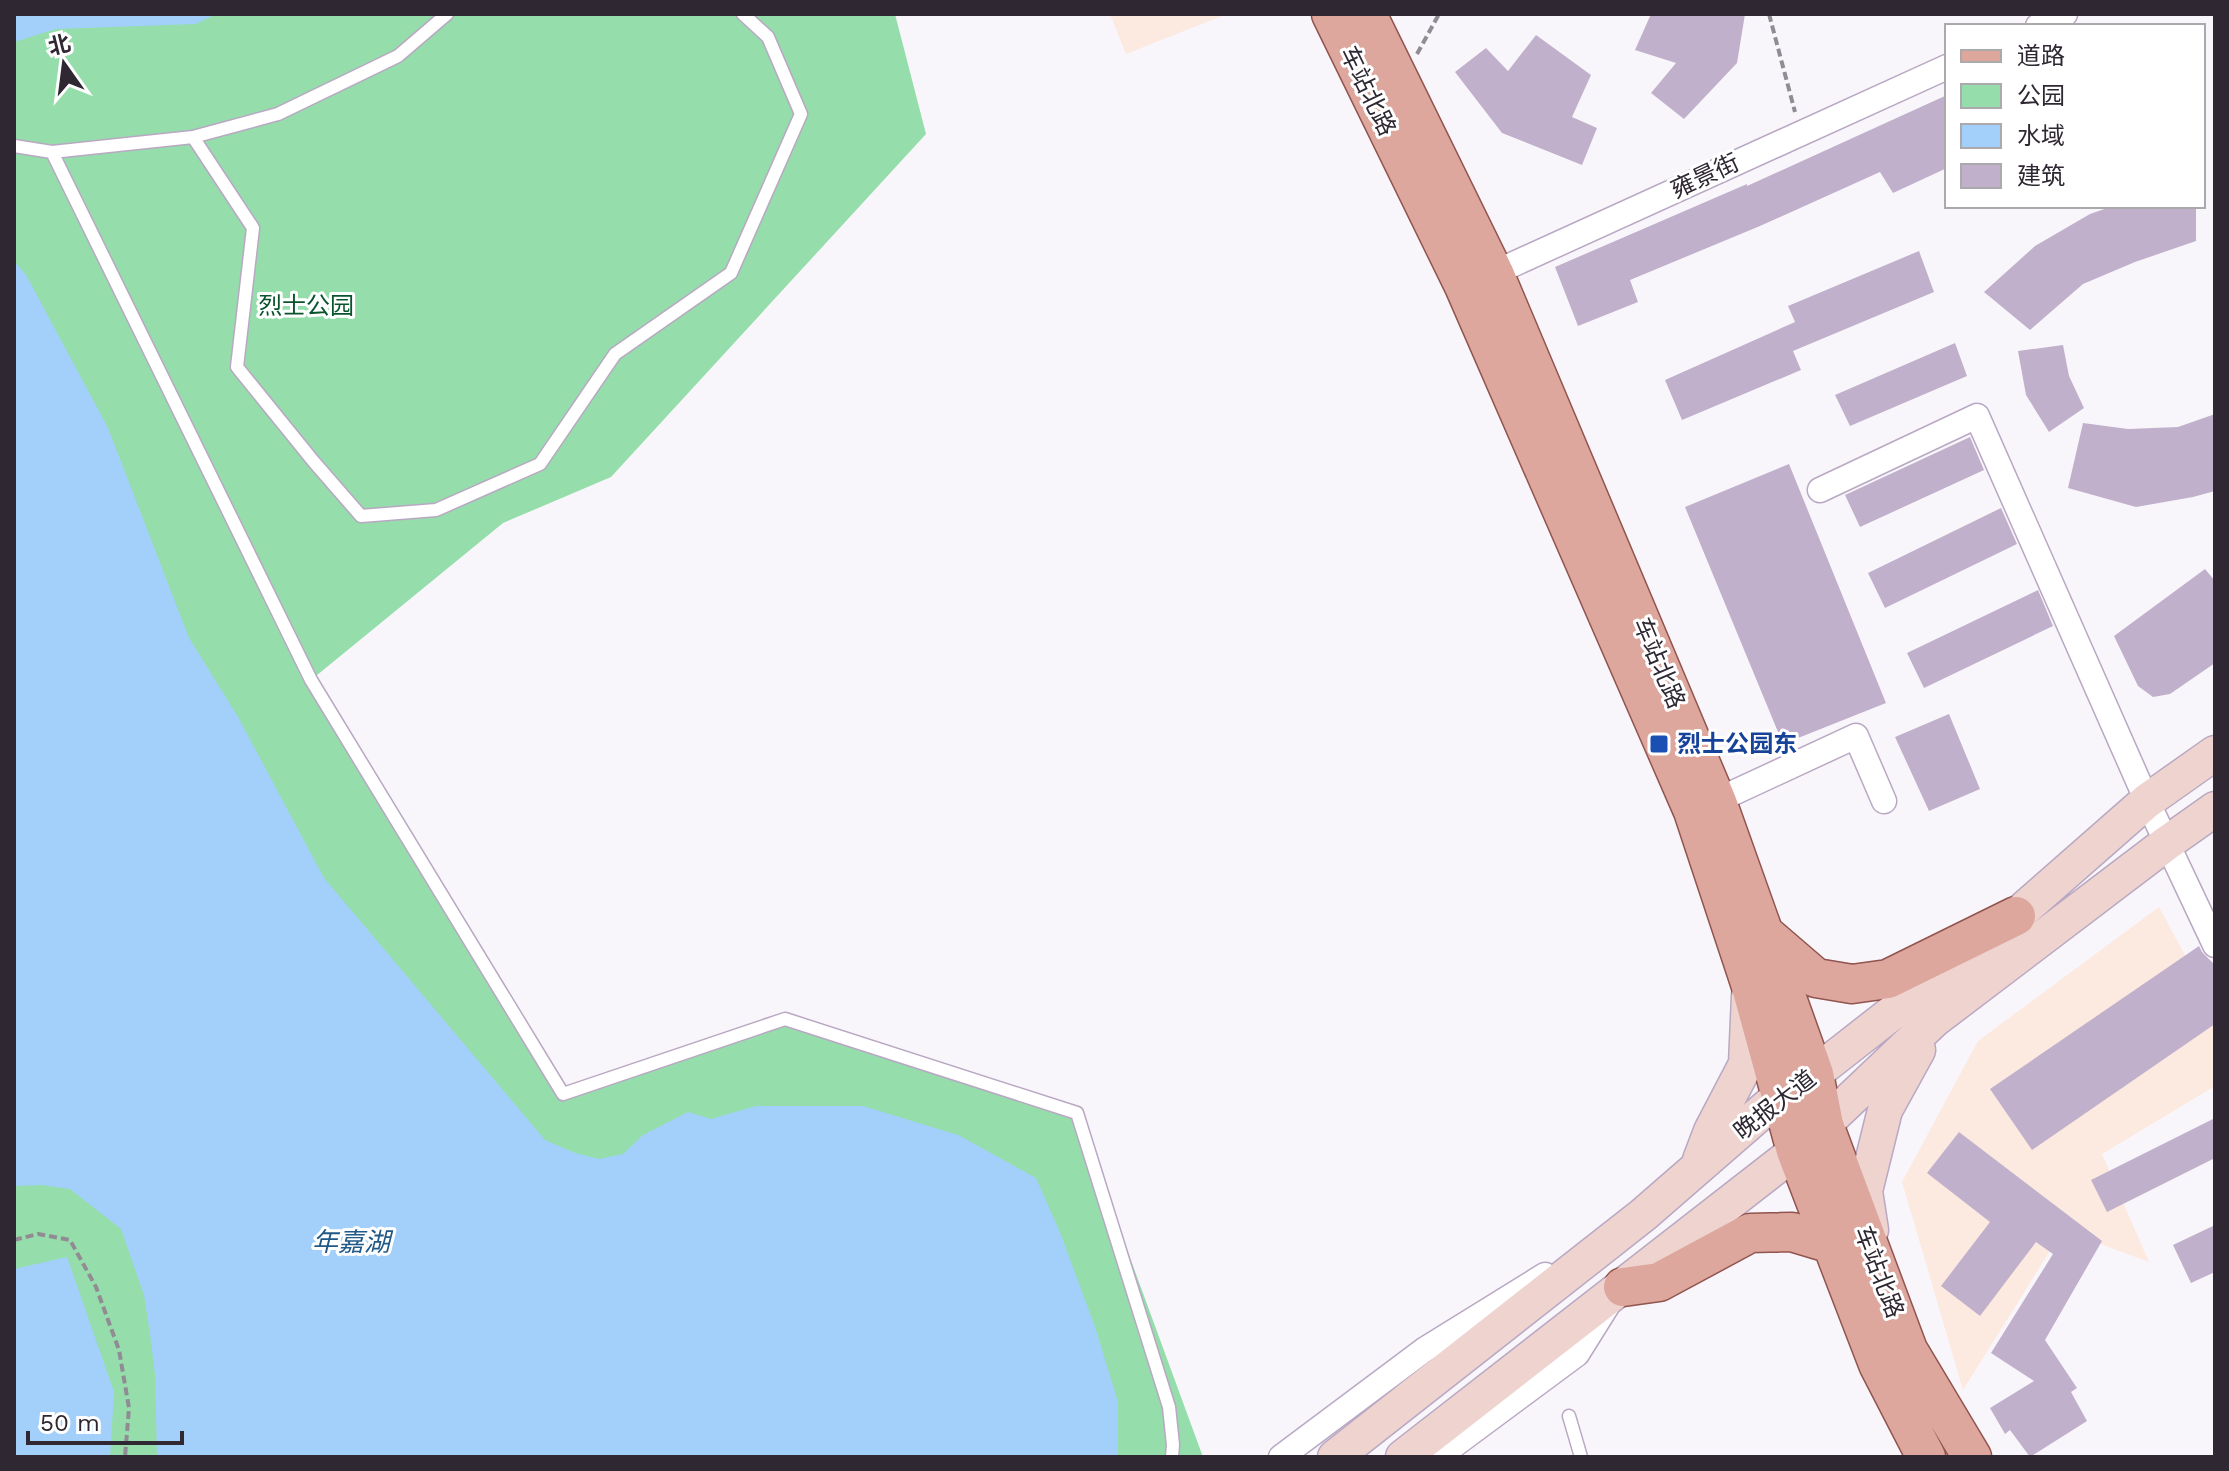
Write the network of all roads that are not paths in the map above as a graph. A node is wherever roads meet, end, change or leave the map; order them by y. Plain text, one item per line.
1 (447, 14) edge
2 (743, 14) edge
3 (1331, 14) edge
4 (1367, 14) edge
5 (2065, 14) edge
6 (2042, 24) edge
7 (1945, 68) edge
8 (193, 137) junction
9 (14, 146) edge
10 (52, 152) junction
11 (1479, 280) junction
12 (1820, 490) dead end
13 (2215, 753) edge
14 (1884, 801) dead end
15 (2147, 801) junction
16 (1705, 806) junction
17 (2215, 809) edge
18 (2167, 843) junction
19 (2016, 916) junction
20 (1764, 934) junction
21 (2215, 945) edge
22 (1750, 983) junction
23 (1934, 1020) junction
24 (1814, 1074) junction
25 (1781, 1095) junction
26 (1824, 1125) junction
27 (1796, 1151) junction
28 (1696, 1170) junction
29 (1643, 1215) junction
30 (1832, 1244) junction
31 (1877, 1270) junction
32 (1619, 1291) junction
33 (1569, 1416) dead end
34 (1280, 1455) edge
35 (1172, 1457) edge
36 (1335, 1457) edge
37 (1403, 1457) edge
38 (1438, 1457) edge
39 (1581, 1457) edge
40 (1926, 1457) edge
41 (1972, 1457) edge

1 - 8 lane
2 - 8 lane
3 - 11 main road, 车站北路
4 - 11 main road, 车站北路
5 - 6 street
7 - 11 street, 雍景街
8 - 10 lane
9 - 10 lane
10 - 35 lane
11 - 16 main road, 车站北路
12 - 15 street
13 - 15 main road, 晚报大道
14 - 16 street
15 - 18 street
15 - 19 main road, 晚报大道
16 - 20 main road, 车站北路
16 - 22 main road, 车站北路
17 - 18 main road, 晚报大道
18 - 21 street
18 - 23 main road, 晚报大道
19 - 20 main road
19 - 24 main road, 晚报大道
20 - 24 main road, 车站北路
22 - 25 main road, 车站北路
22 - 28 main road
23 - 26 main road, 晚报大道
23 - 31 main road
24 - 25 main road, 晚报大道
24 - 26 main road, 车站北路
25 - 27 main road, 车站北路
25 - 28 main road, 晚报大道
26 - 27 main road, 晚报大道
26 - 31 main road, 车站北路
27 - 30 main road, 车站北路
27 - 32 main road, 晚报大道
28 - 29 main road, 晚报大道
29 - 34 street
29 - 36 main road, 晚报大道
30 - 32 main road
30 - 40 main road, 车站北路
31 - 41 main road, 车站北路
32 - 37 main road, 晚报大道
32 - 38 street
33 - 39 lane

